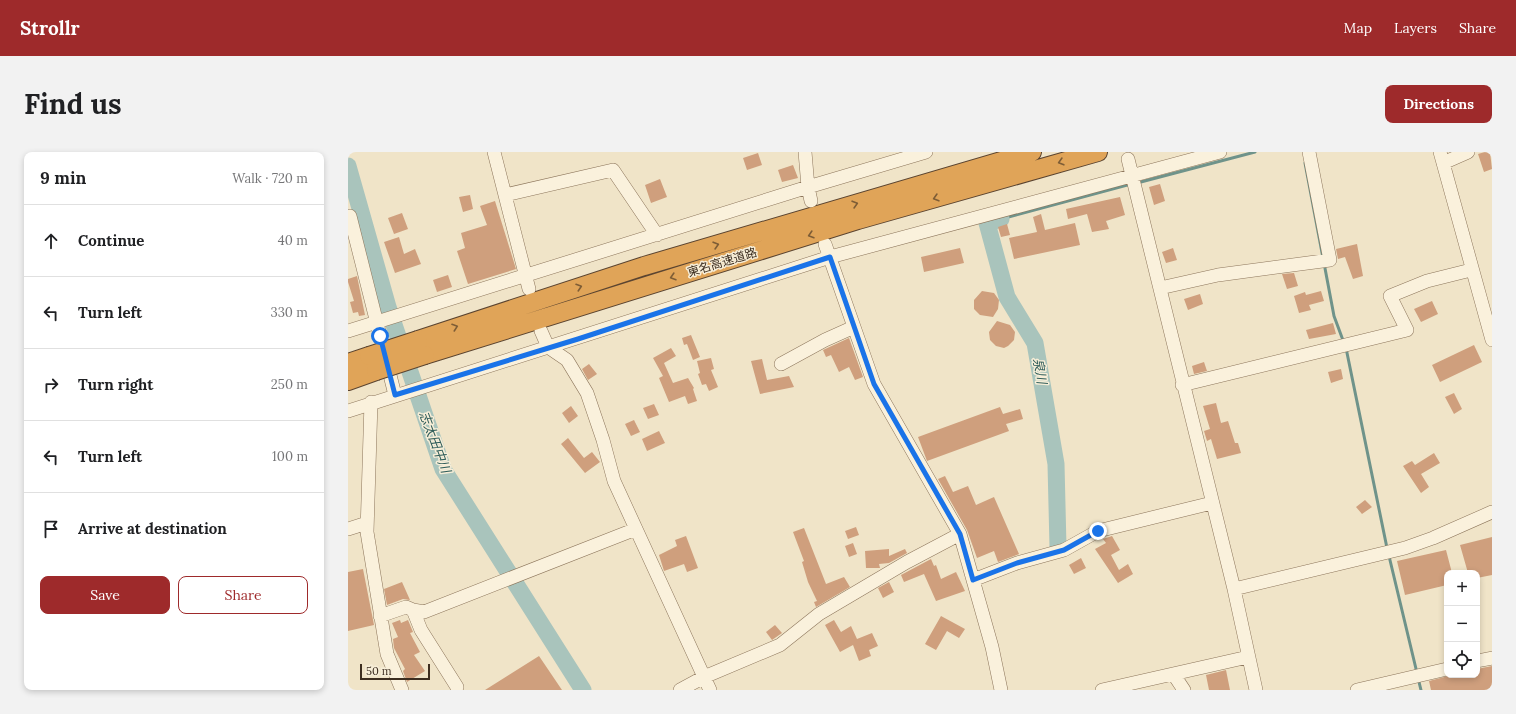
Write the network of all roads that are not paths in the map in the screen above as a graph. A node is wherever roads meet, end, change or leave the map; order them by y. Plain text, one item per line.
1 (494, 152) edge
2 (805, 152) edge
3 (926, 152) edge
4 (1032, 152) edge
5 (1098, 152) edge
6 (1220, 152) edge
7 (1309, 152) edge
8 (1468, 152) edge
9 (1441, 158) edge
10 (1128, 159) dead end
11 (1133, 180) junction
12 (808, 187) junction
13 (505, 195) junction
14 (811, 201) dead end
15 (349, 213) edge
16 (657, 235) junction
17 (825, 244) dead end
18 (830, 257) junction
19 (1471, 270) junction
20 (527, 282) junction
21 (1160, 288) junction
22 (377, 321) junction
23 (854, 327) junction
24 (348, 331) edge
25 (541, 331) dead end
26 (1492, 340) edge
27 (422, 347) junction
28 (548, 347) junction
29 (348, 363) edge
30 (373, 363) junction
31 (781, 364) dead end
32 (348, 381) edge
33 (1182, 385) junction
34 (395, 395) junction
35 (371, 402) junction
36 (348, 411) edge
37 (1212, 503) junction
38 (1492, 512) edge
39 (367, 523) junction
40 (348, 529) edge
41 (636, 529) junction
42 (960, 534) junction
43 (973, 580) junction
44 (1234, 589) junction
45 (412, 610) junction
46 (380, 616) junction
47 (1248, 657) junction
48 (1492, 658) edge
49 (1480, 661) edge
50 (1444, 670) edge
51 (1174, 675) junction
52 (704, 677) junction
53 (457, 687) dead end
54 (402, 690) edge
55 (680, 690) edge
56 (710, 690) edge
57 (1001, 690) edge
58 (1102, 690) edge
59 (1184, 690) edge
60 (1256, 690) edge
61 (1357, 690) edge

1 - 13 street
2 - 12 street
3 - 12 street
27 -> 4 highway, 東名高速道路
5 -> 27 highway, 東名高速道路
6 - 11 street
7 - 21 street
8 - 9 street
9 - 19 street
10 - 11 street
11 - 18 street
11 - 21 street
12 - 14 street
12 - 16 street
13 - 16 street
13 - 20 street
15 - 22 street
16 - 20 street
17 - 18 street
18 - 23 street
18 - 28 street
19 - 26 street
19 - 33 street
20 - 22 street
21 - 33 street
22 - 24 street
22 - 34 street
23 - 31 street
23 - 42 street
25 - 28 street
27 - 30 highway, 東名高速道路, bridge
28 - 34 street
28 - 41 street
29 - 30 highway, 東名高速道路
30 - 32 highway, 東名高速道路
33 - 37 street
34 - 35 street
35 - 36 street
35 - 39 street
37 - 43 street
37 - 44 street
38 - 44 street
39 - 40 street
39 - 46 street
41 - 45 street
41 - 52 street
42 - 43 street
42 - 52 street
43 - 57 street
44 - 47 street
45 - 46 street
45 - 53 street
46 - 54 street
47 - 51 street
47 - 60 street
48 - 49 street
50 - 61 street
51 - 58 street
51 - 59 street
52 - 55 street
52 - 56 street

